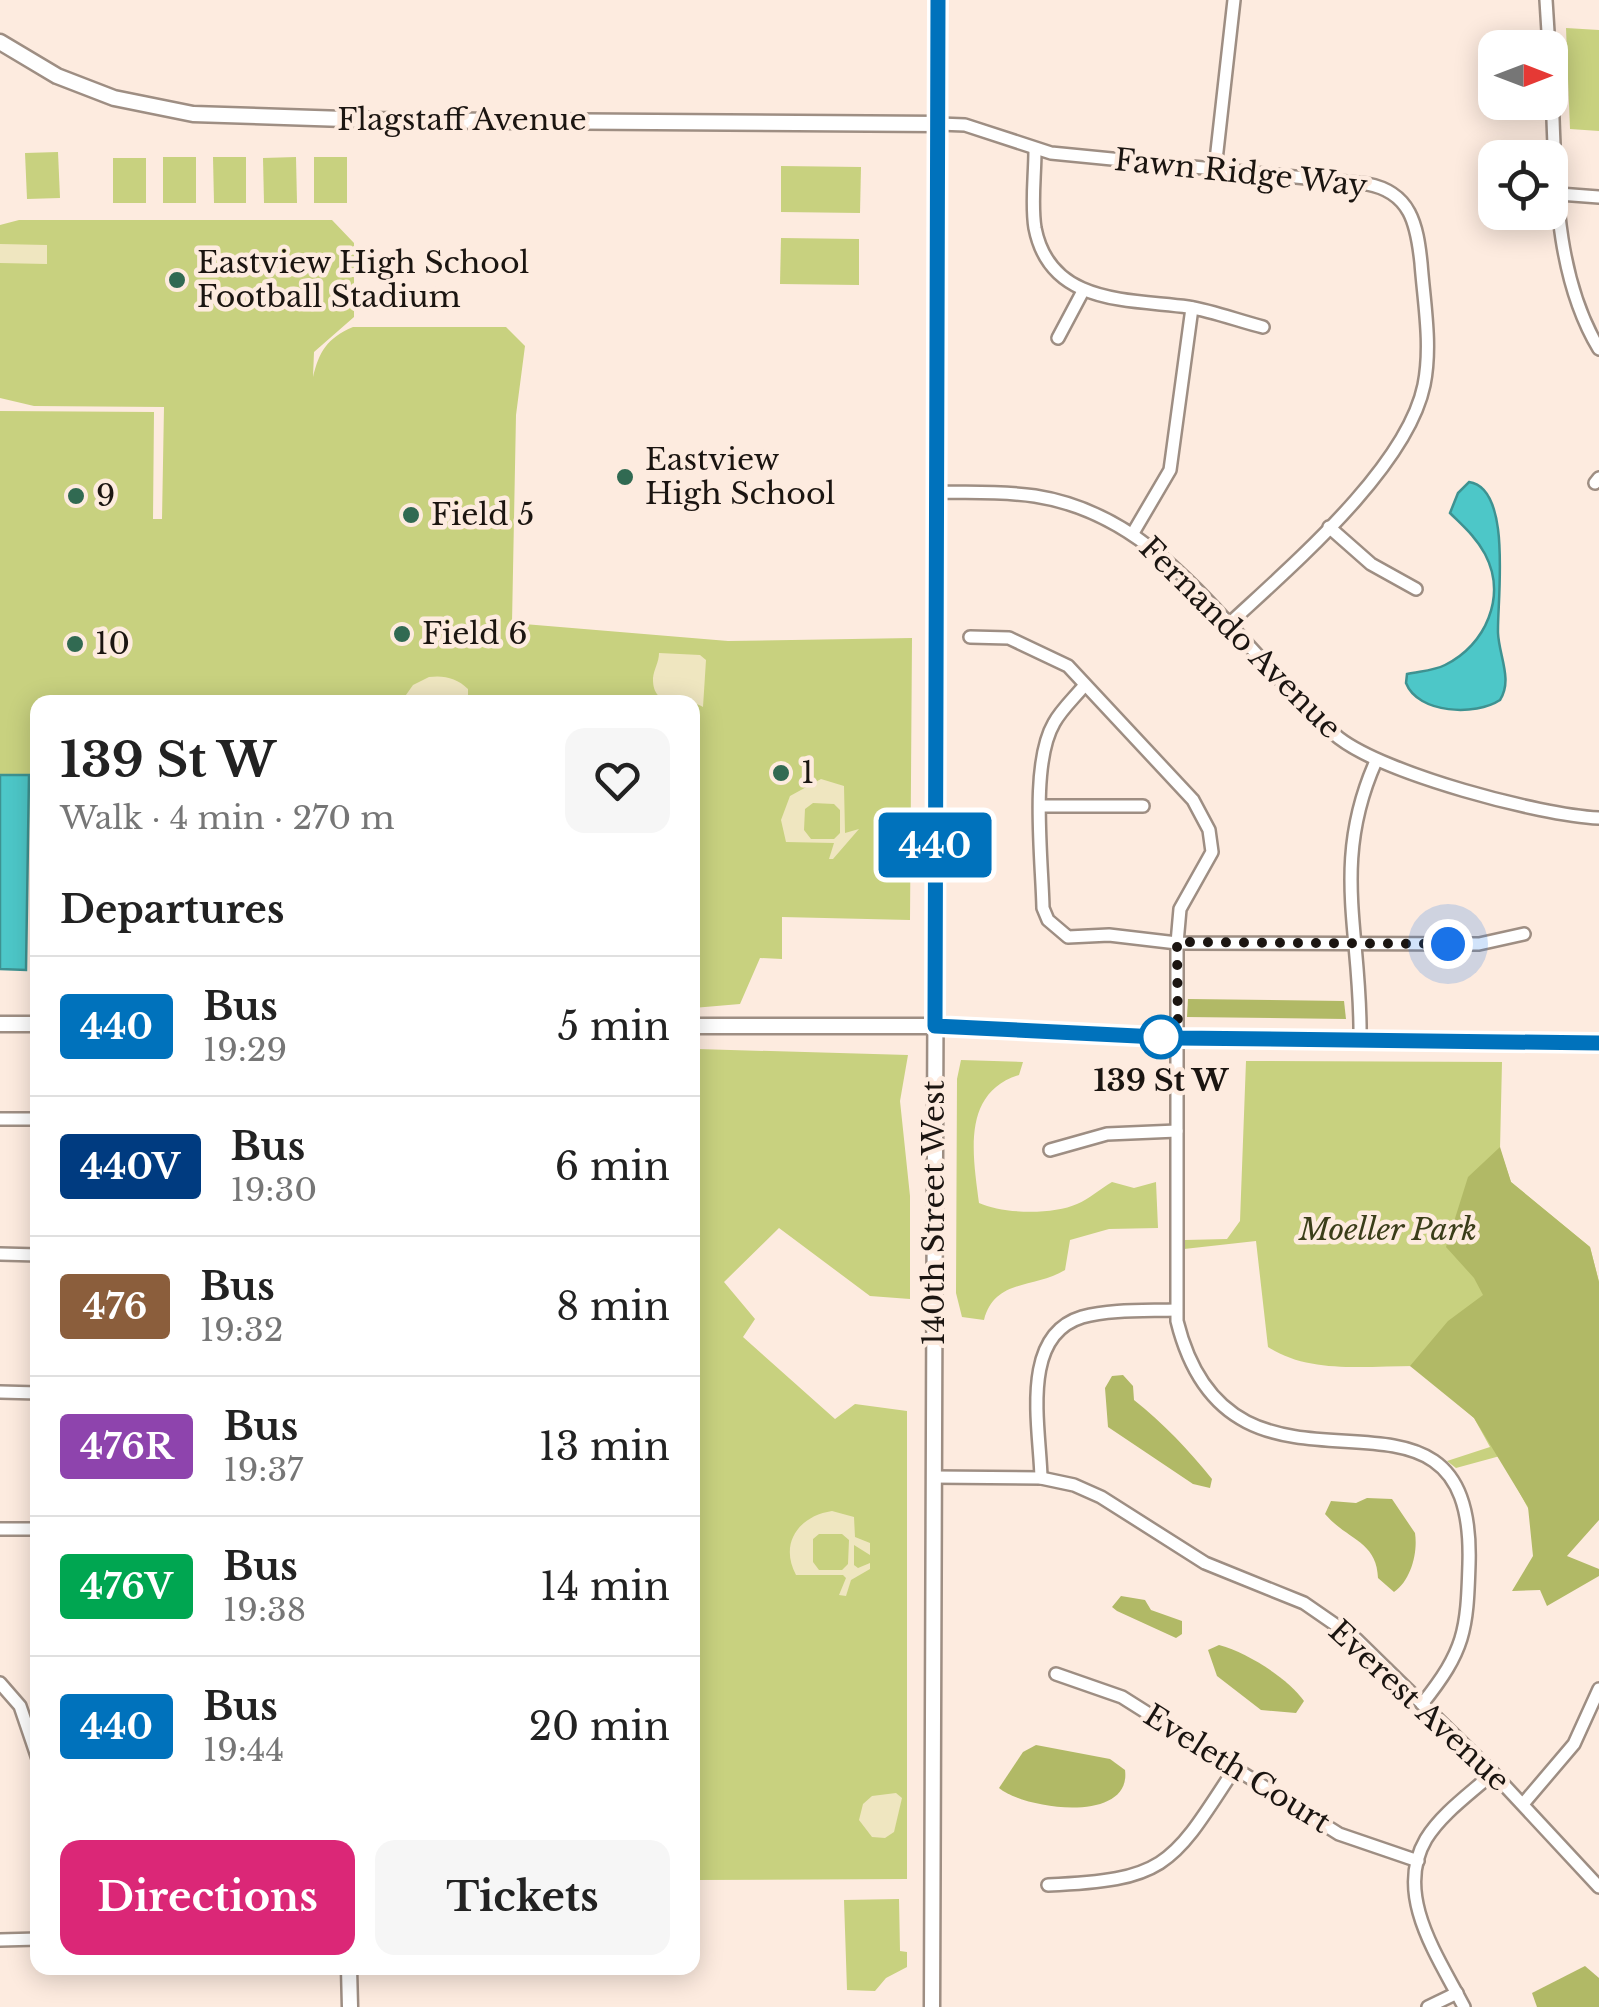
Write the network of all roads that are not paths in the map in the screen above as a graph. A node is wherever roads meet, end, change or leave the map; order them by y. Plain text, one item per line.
1 (938, 0) edge
2 (1234, 0) edge
3 (1546, 0) edge
4 (1548, 30) edge
5 (0, 42) edge
6 (939, 124) junction
7 (1035, 150) junction
8 (1214, 169) junction
9 (1568, 195) edge
10 (1599, 197) edge
11 (1562, 230) edge
12 (1083, 291) junction
13 (1192, 308) junction
14 (1263, 328) dead end
15 (1058, 338) dead end
16 (1599, 349) edge
17 (936, 492) junction
18 (1329, 527) junction
19 (1134, 532) junction
20 (1416, 589) dead end
21 (1228, 624) junction
22 (970, 636) dead end
23 (1084, 687) junction
24 (1376, 761) junction
25 (1041, 806) junction
26 (1143, 806) dead end
27 (1599, 818) edge
28 (1524, 934) dead end
29 (1177, 942) junction
30 (1356, 944) junction
31 (0, 1024) edge
32 (30, 1024) edge
33 (700, 1026) edge
34 (935, 1026) junction
35 (1178, 1038) junction
36 (1360, 1040) junction
37 (1599, 1043) edge
38 (0, 1119) edge
39 (30, 1119) edge
40 (1177, 1131) junction
41 (1050, 1150) dead end
42 (0, 1254) edge
43 (30, 1255) edge
44 (1176, 1310) junction
45 (0, 1392) edge
46 (30, 1393) edge
47 (933, 1477) junction
48 (1040, 1478) junction
49 (0, 1528) edge
50 (30, 1529) edge
51 (1056, 1674) dead end
52 (0, 1683) edge
53 (1599, 1689) edge
54 (1422, 1704) junction
55 (30, 1735) edge
56 (1235, 1768) junction
57 (1493, 1773) junction
58 (1523, 1804) junction
59 (1418, 1861) junction
60 (1048, 1885) dead end
61 (1599, 1887) edge
62 (30, 1939) edge
63 (0, 1940) edge
64 (349, 1975) edge
65 (1457, 1993) junction
66 (350, 2007) edge
67 (932, 2007) edge
68 (1428, 2007) edge
69 (1464, 2007) edge

1 - 6 street, 140th Street West
2 - 8 street
3 - 4 street
5 - 6 street, Flagstaff Avenue
6 - 7 street, Fawn Ridge Way
6 - 17 street, 140th Street West
7 - 8 street, Fawn Ridge Way
7 - 12 street
8 - 18 street, Fawn Ridge Way
9 - 10 street
11 - 16 street
12 - 13 street
12 - 15 street
13 - 14 street
13 - 19 street
17 - 19 street, Fernando Avenue
17 - 34 street, 140th Street West
18 - 20 street
18 - 21 street, Fawn Ridge Way
19 - 21 street, Fernando Avenue
21 - 24 street, Fernando Avenue
22 - 23 street
23 - 25 street
23 - 29 street
24 - 27 street, Fernando Avenue
24 - 30 street
25 - 26 street
25 - 29 street
28 - 30 street
29 - 30 street
29 - 35 street
30 - 36 street
31 - 32 street
33 - 34 street
34 - 35 street
34 - 47 street, 140th Street West
35 - 36 street
35 - 40 street
36 - 37 street
38 - 39 street
40 - 41 street
40 - 44 street
42 - 43 street
44 - 48 street
44 - 54 street
45 - 46 street
47 - 48 street, Everest Avenue
47 - 67 street, 140th Street West
48 - 54 street, Everest Avenue
49 - 50 street
51 - 56 street, Eveleth Court
52 - 55 street
53 - 58 street
54 - 57 street, Everest Avenue
56 - 59 street, Eveleth Court
56 - 60 street
57 - 58 street, Everest Avenue
57 - 59 street
58 - 61 street, Everest Avenue
59 - 65 street
62 - 63 street
64 - 66 street
65 - 68 street
65 - 69 street

